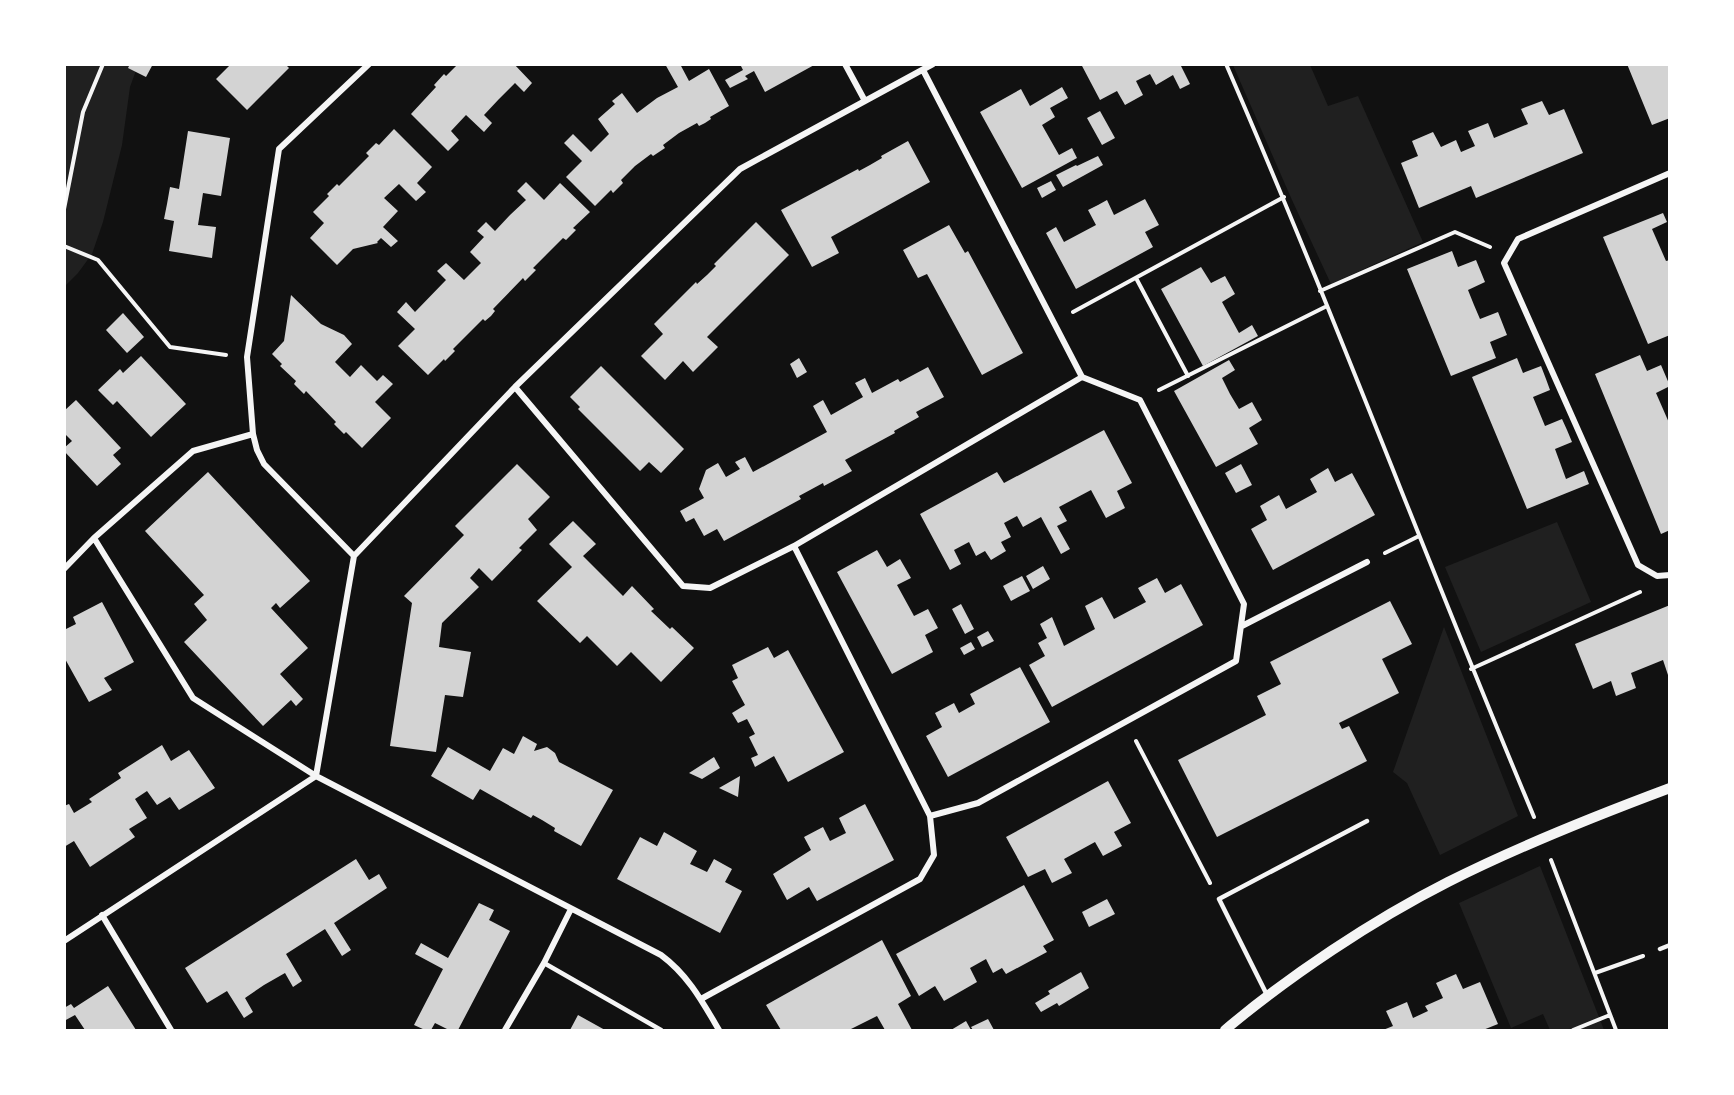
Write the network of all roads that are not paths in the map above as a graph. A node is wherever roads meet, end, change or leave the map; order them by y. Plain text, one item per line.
1 (369, 64) edge
2 (845, 64) edge
3 (933, 64) edge
4 (923, 70) junction
5 (865, 101) junction
6 (1670, 173) edge
7 (1082, 377) junction
8 (515, 387) junction
9 (253, 434) junction
10 (94, 538) junction
11 (794, 546) junction
12 (354, 556) junction
13 (1367, 562) road end
14 (64, 569) edge
15 (1670, 575) edge
16 (1242, 626) junction
17 (316, 776) junction
18 (1670, 788) edge
19 (930, 816) junction
20 (1367, 821) dead end
21 (571, 909) junction
22 (102, 915) junction
23 (64, 941) edge
24 (1670, 945) edge
25 (1660, 949) road end
26 (544, 963) junction
27 (1268, 997) junction
28 (701, 999) junction
29 (171, 1030) edge
30 (505, 1030) edge
31 (661, 1030) edge
32 (719, 1030) edge
33 (1225, 1030) edge

1 - 9 street
2 - 5 street
3 - 4 street
4 - 5 street
4 - 7 street
5 - 8 street
6 - 15 street
7 - 11 street
7 - 16 street
8 - 11 street
8 - 12 street
9 - 10 street
9 - 12 street
10 - 14 street
10 - 17 street
11 - 19 street
12 - 17 street
13 - 16 street
16 - 19 street
17 - 21 street
17 - 22 street
18 - 27 street
19 - 28 street
20 - 27 lane
21 - 26 street
21 - 28 street
22 - 23 street
22 - 29 street
24 - 25 lane
26 - 30 street
26 - 31 lane
27 - 33 street
28 - 32 street

